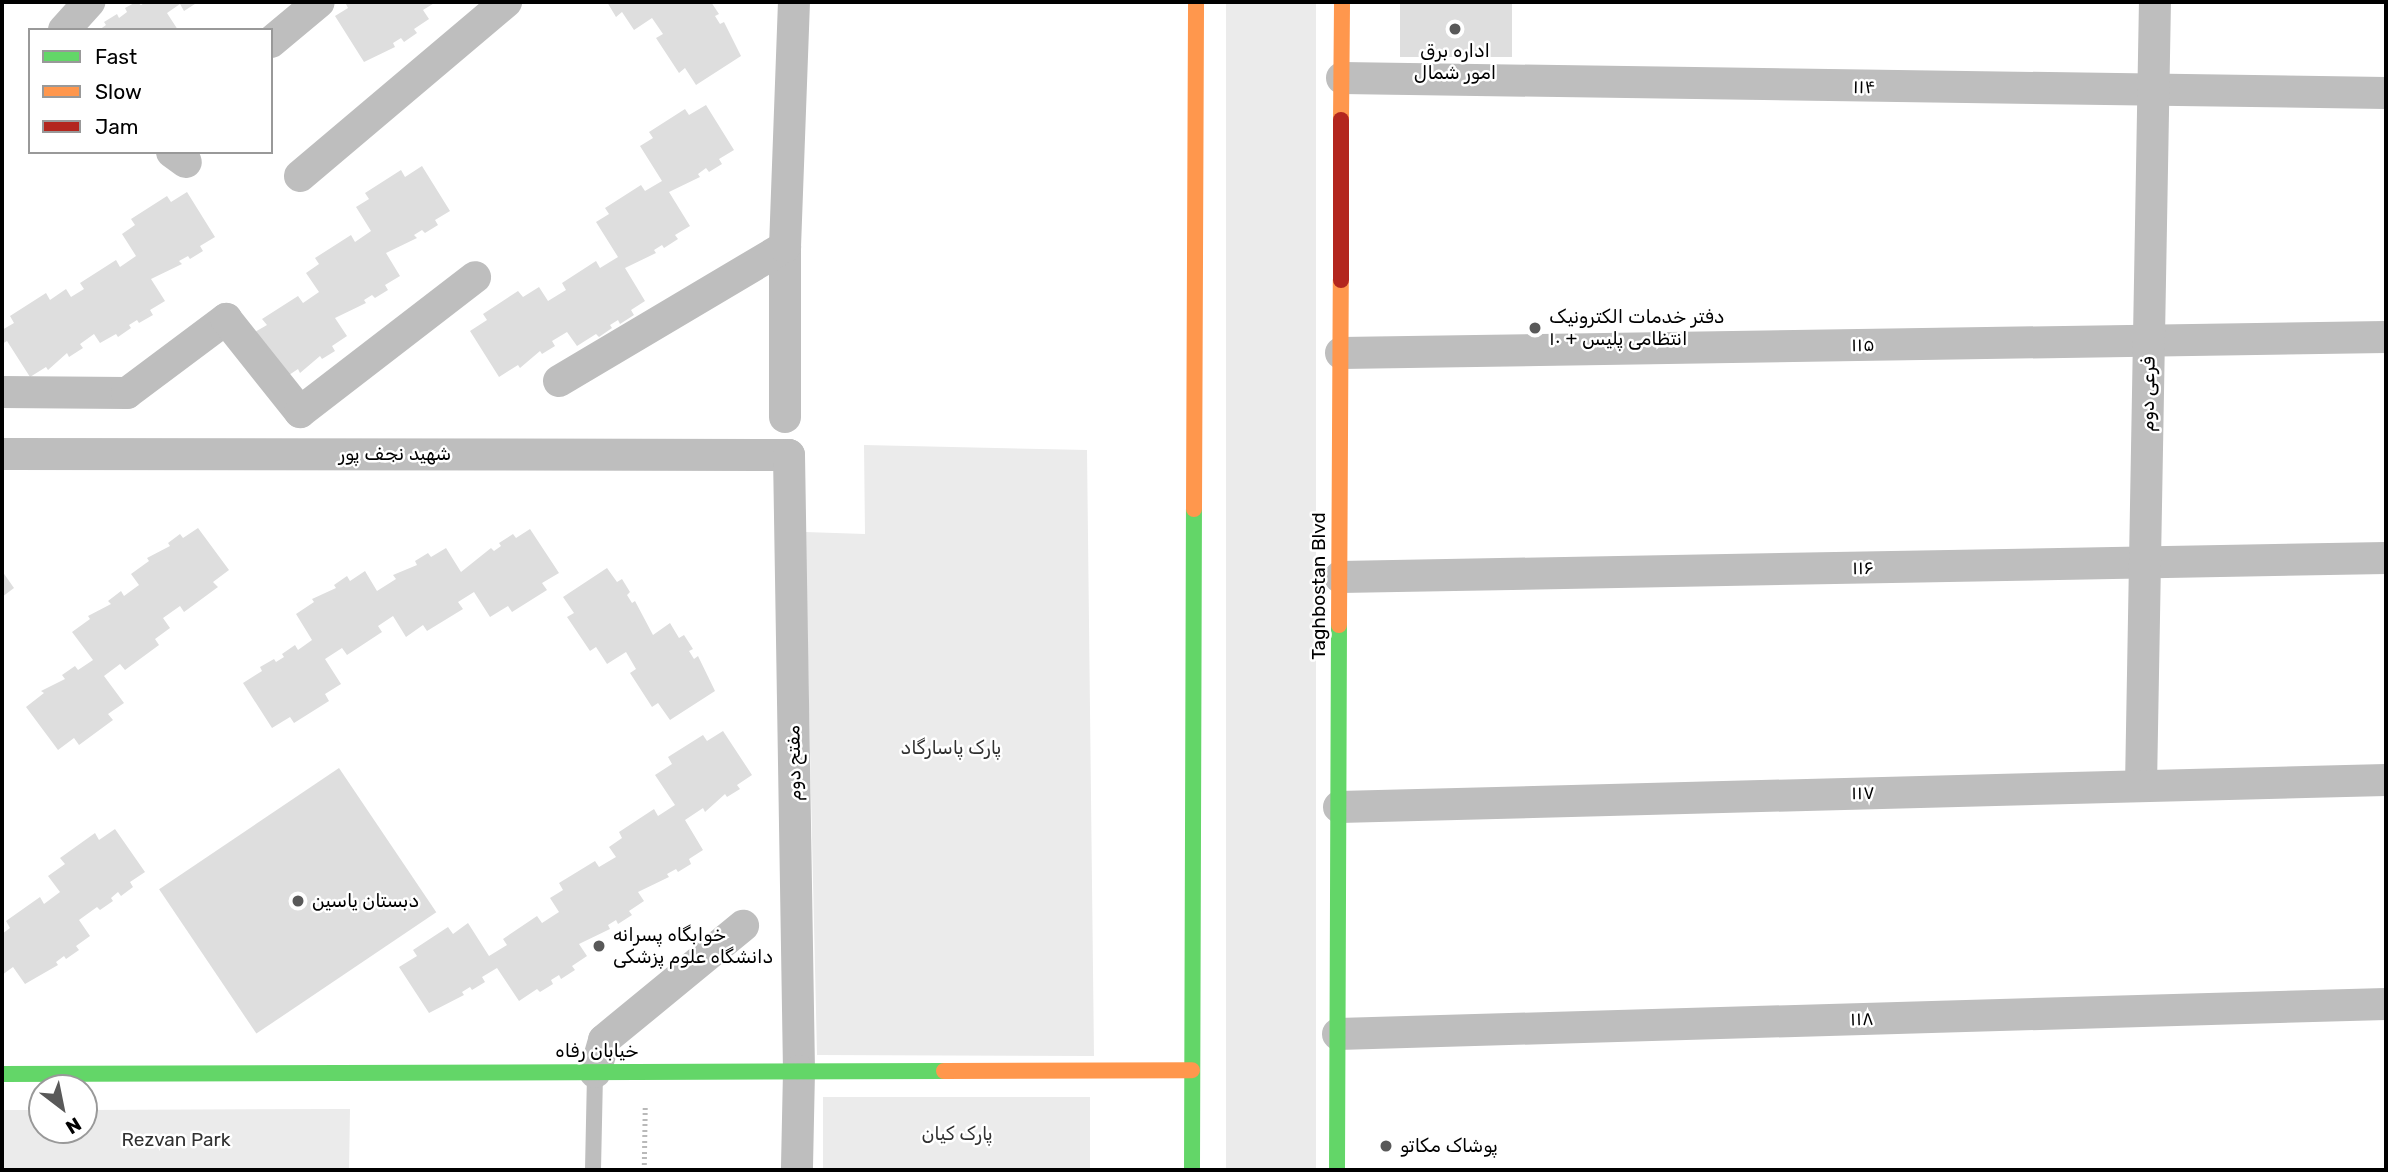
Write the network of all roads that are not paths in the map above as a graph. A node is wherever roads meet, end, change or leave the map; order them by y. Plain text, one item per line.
1 (89, 2) edge
2 (319, 2) edge
3 (506, 2) edge
4 (794, 2) edge
5 (1196, 2) edge
6 (1342, 2) edge
7 (2155, 2) edge
8 (66, 28) edge
9 (273, 39) edge
10 (1342, 78) junction
11 (2153, 91) junction
12 (2386, 93) edge
13 (300, 176) dead end
14 (785, 247) junction
15 (475, 277) dead end
16 (2386, 337) edge
17 (2149, 340) junction
18 (1340, 353) junction
19 (559, 381) dead end
20 (2, 392) edge
21 (785, 417) dead end
22 (2, 454) edge
23 (789, 455) joint
24 (2386, 558) edge
25 (2145, 562) junction
26 (1340, 578) junction
27 (2386, 780) edge
28 (2141, 786) junction
29 (1339, 807) junction
30 (743, 926) dead end
31 (2386, 1004) edge
32 (1338, 1034) junction
33 (1192, 1070) junction
34 (799, 1071) junction
35 (596, 1072) junction
36 (2, 1073) edge
37 (593, 1170) edge
38 (797, 1170) edge
39 (1192, 1170) edge
40 (1338, 1170) edge

1 - 8 street
2 - 9 street
3 - 13 street
4 - 14 street
5 - 33 main road
6 - 10 main road, Taghbostan Blvd
7 - 11 street, فرعی دوم
10 - 11 street, ۱۱۴
10 - 18 main road, Taghbostan Blvd
11 - 12 street, ۱۱۴
11 - 17 street, فرعی دوم
14 - 19 street
14 - 21 street
15 - 20 street
16 - 17 street, ۱۱۵
17 - 18 street, ۱۱۵
17 - 25 street, فرعی دوم
18 - 26 main road, Taghbostan Blvd
22 - 23 street, شهید نجف پور
23 - 34 street, مفتح دوم
24 - 25 street, ۱۱۶
25 - 26 street, ۱۱۶
25 - 28 street, فرعی دوم
26 - 29 main road, Taghbostan Blvd
27 - 28 street, ۱۱۷
28 - 29 street, ۱۱۷
29 - 32 main road, Taghbostan Blvd
30 - 35 street
31 - 32 street, ۱۱۸
32 - 40 main road, Taghbostan Blvd
33 - 34 main road, خیابان رفاه
33 - 39 main road
34 - 35 main road, خیابان رفاه
34 - 38 street, مفتح دوم
35 - 36 main road, خیابان رفاه
35 - 37 lane

